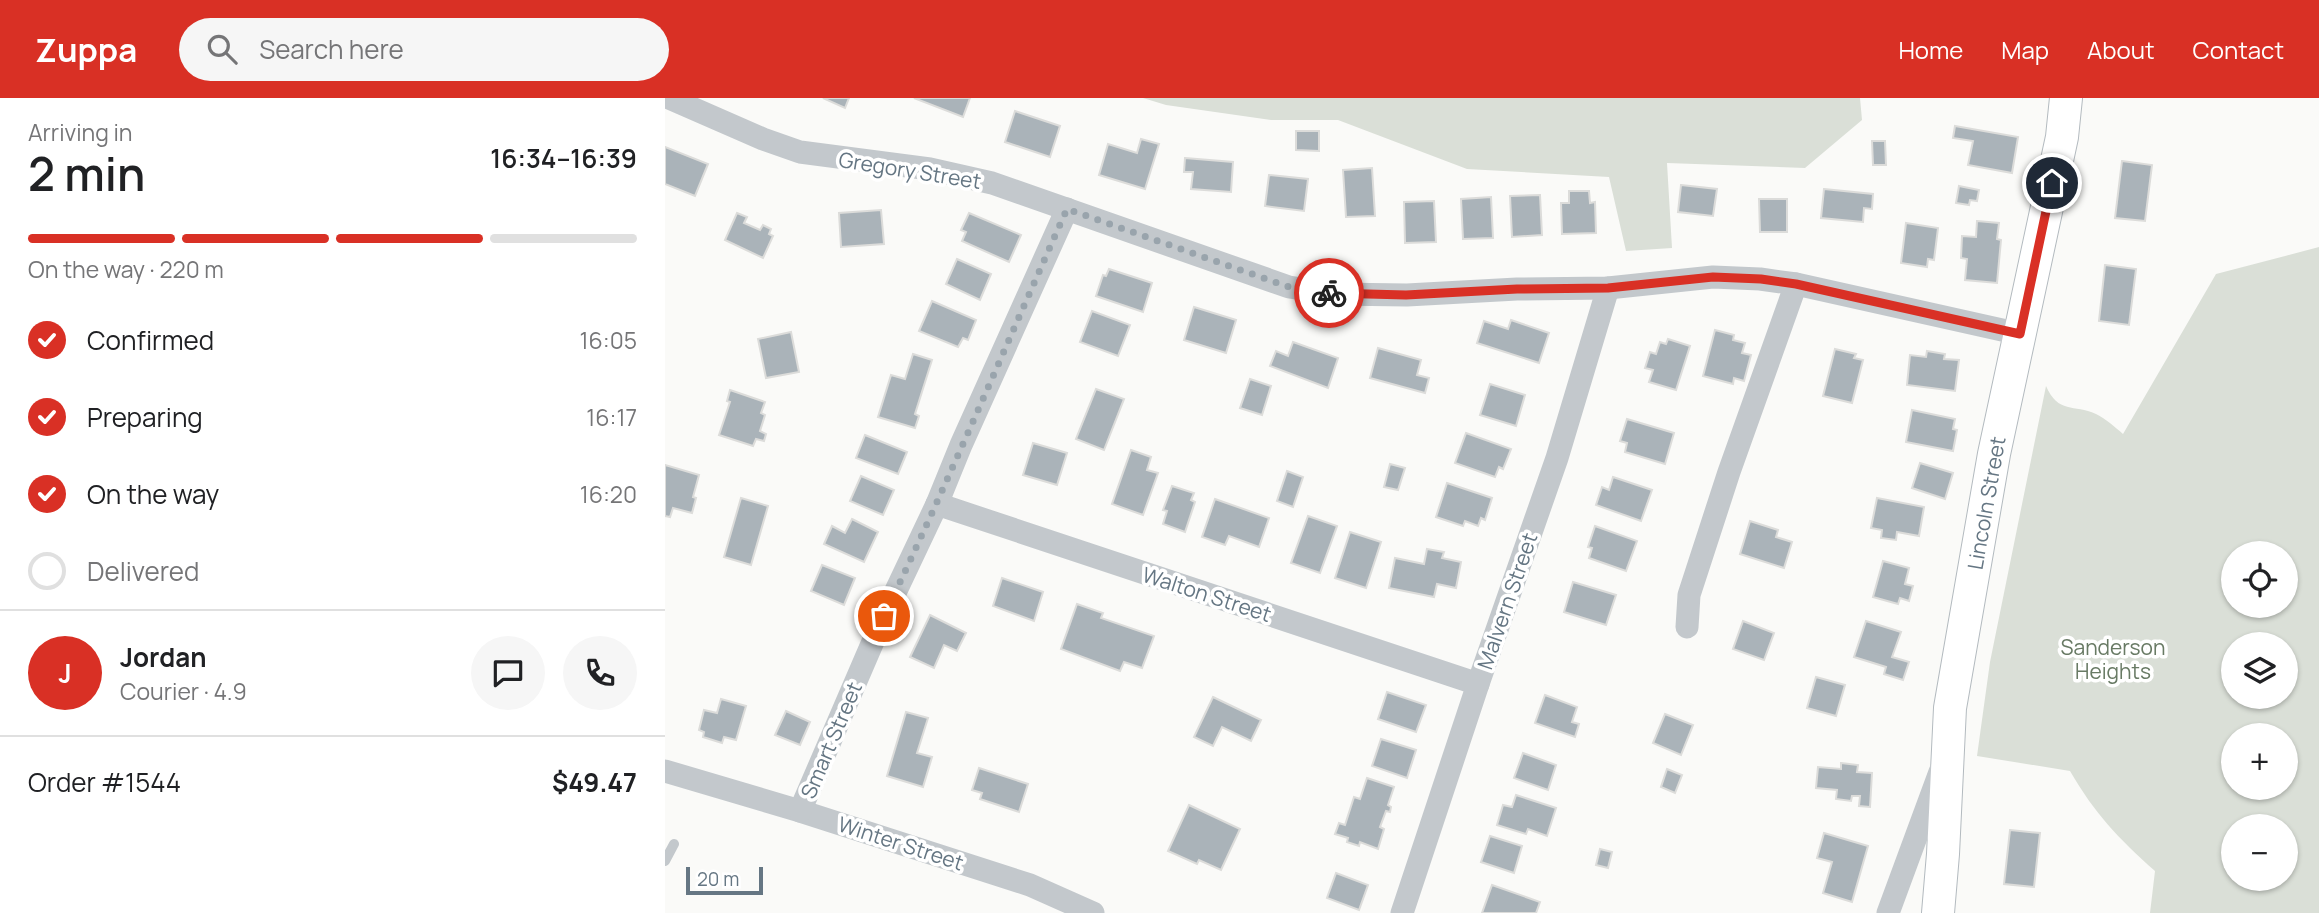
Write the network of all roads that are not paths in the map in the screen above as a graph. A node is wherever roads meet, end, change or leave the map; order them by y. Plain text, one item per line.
1 (669, 98) edge
2 (2066, 98) edge
3 (1067, 209) junction
4 (1796, 284) junction
5 (1608, 288) junction
6 (2020, 334) junction
7 (937, 504) junction
8 (1687, 627) dead end
9 (1478, 684) junction
10 (1948, 750) junction
11 (665, 771) edge
12 (800, 811) junction
13 (674, 844) dead end
14 (665, 861) edge
15 (1093, 913) edge
16 (1402, 913) edge
17 (1888, 913) edge
18 (1938, 913) edge

1 - 3 street, Gregory Street
2 - 6 street, Lincoln Street
3 - 5 street, Gregory Street
3 - 7 street, Smart Street
4 - 5 street, Gregory Street
4 - 6 street, Gregory Street
4 - 8 street
5 - 9 street, Malvern Street
6 - 10 street, Lincoln Street
7 - 9 street, Walton Street
7 - 12 street, Smart Street
9 - 16 street, Malvern Street
10 - 17 street
10 - 18 street, Lincoln Street
11 - 12 street, Winter Street
12 - 15 street, Winter Street
13 - 14 lane

